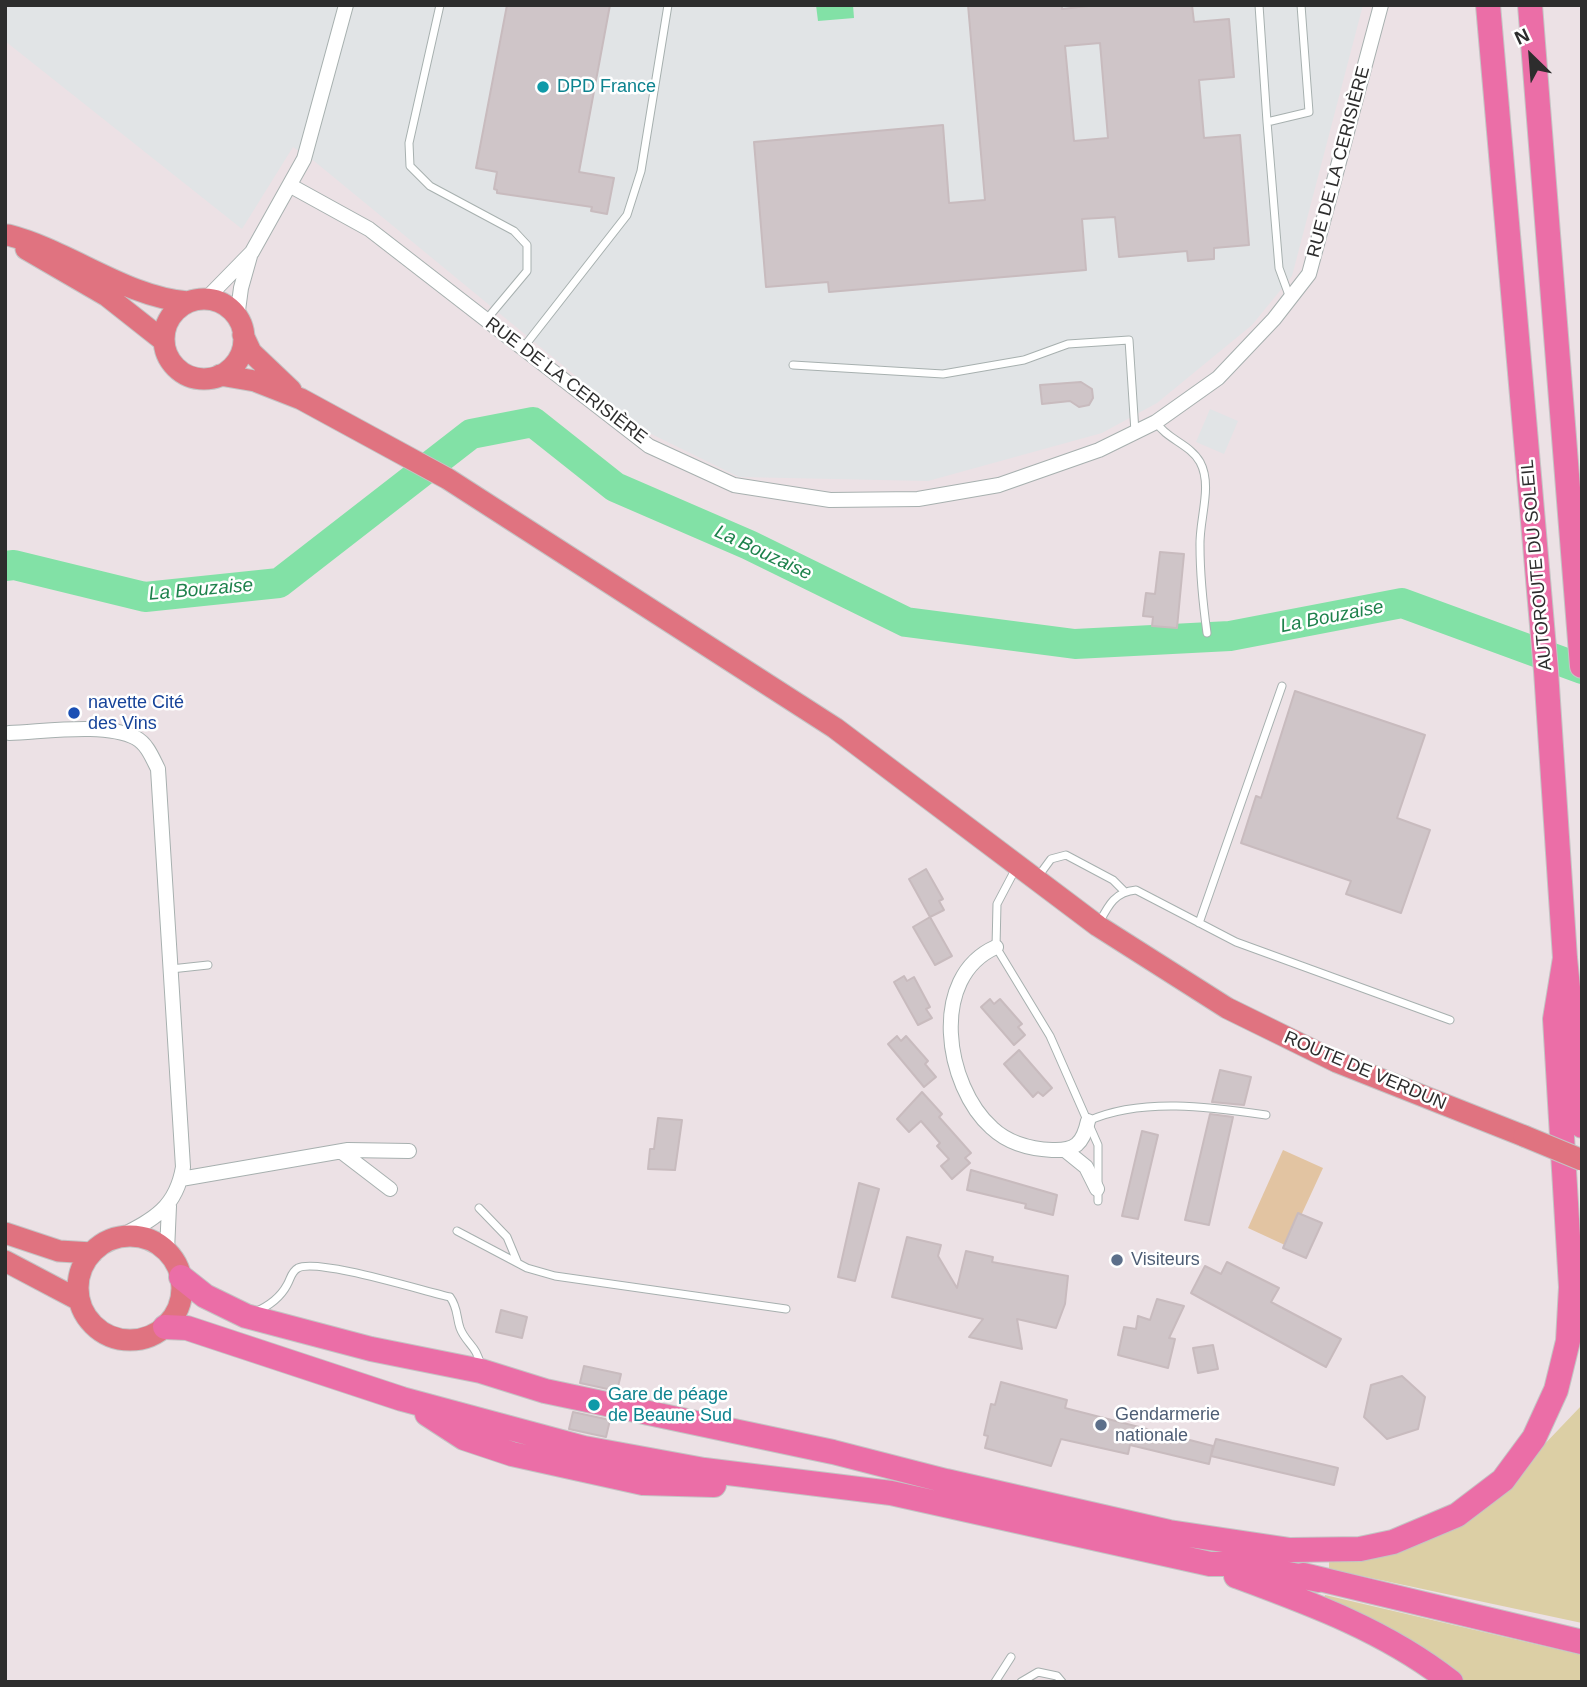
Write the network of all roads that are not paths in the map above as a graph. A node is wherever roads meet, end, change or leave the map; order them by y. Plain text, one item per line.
1 (346, 5) edge
2 (440, 5) edge
3 (668, 5) edge
4 (1259, 5) edge
5 (1301, 5) edge
6 (1381, 5) edge
7 (1488, 5) edge
8 (1530, 5) edge
9 (1267, 122) junction
10 (291, 186) junction
11 (7, 234) edge
12 (252, 252) junction
13 (1290, 299) junction
14 (197, 301) junction
15 (486, 320) junction
16 (240, 327) junction
17 (164, 341) junction
18 (523, 349) junction
19 (793, 365) dead end
20 (220, 375) junction
21 (300, 399) junction
22 (1156, 422) junction
23 (1135, 433) junction
24 (1207, 633) dead end
25 (1582, 666) edge
26 (1282, 686) dead end
27 (7, 734) edge
28 (1018, 865) junction
29 (1037, 878) junction
30 (1124, 891) junction
31 (1199, 923) junction
32 (1098, 926) junction
33 (996, 947) junction
34 (1565, 958) junction
35 (208, 965) dead end
36 (170, 969) junction
37 (1450, 1020) dead end
38 (1266, 1115) dead end
39 (1088, 1121) junction
40 (1582, 1126) edge
41 (1065, 1150) junction
42 (408, 1151) dead end
43 (343, 1153) junction
44 (1582, 1160) edge
45 (181, 1179) junction
46 (390, 1189) dead end
47 (1098, 1195) joint
48 (169, 1206) junction
49 (480, 1208) dead end
50 (457, 1231) dead end
51 (5, 1233) edge
52 (120, 1237) junction
53 (167, 1251) junction
54 (92, 1253) junction
55 (5, 1261) edge
56 (517, 1261) junction
57 (181, 1277) junction
58 (79, 1300) junction
59 (786, 1309) dead end
60 (246, 1316) junction
61 (165, 1327) junction
62 (481, 1371) junction
63 (1170, 1532) junction
64 (1210, 1564) junction
65 (1319, 1580) junction
66 (1578, 1641) edge
67 (1011, 1657) dead end
68 (995, 1682) edge
69 (1021, 1682) edge
70 (1062, 1682) edge
71 (1451, 1682) edge

1 - 10 street
2 - 15 lane
3 - 18 lane
4 - 9 lane
5 - 9 lane
6 - 13 street, RUE DE LA CERISIÈRE
7 - 34 highway, AUTOROUTE DU SOLEIL
8 - 25 highway, AUTOROUTE DU SOLEIL
9 - 13 lane
10 - 12 street
10 - 15 street, RUE DE LA CERISIÈRE
11 - 14 main road
11 - 17 main road
12 - 14 street
12 - 16 street
13 - 22 street, RUE DE LA CERISIÈRE
14 - 16 main road
14 - 17 main road
15 - 18 street, RUE DE LA CERISIÈRE
16 - 20 main road
16 - 21 main road
17 - 20 main road
18 - 23 street, RUE DE LA CERISIÈRE
19 - 23 lane
20 - 21 main road
21 - 28 main road, ROUTE DE VERDUN
22 - 23 street, RUE DE LA CERISIÈRE
22 - 24 lane
26 - 31 lane
27 - 36 street
28 - 29 main road, ROUTE DE VERDUN
28 - 33 lane
29 - 30 lane
29 - 32 main road, ROUTE DE VERDUN
30 - 31 lane
30 - 32 lane
31 - 37 lane
32 - 44 main road, ROUTE DE VERDUN, bridge
33 - 39 lane
33 - 41 street
34 - 40 highway, AUTOROUTE DU SOLEIL
34 - 63 highway
35 - 36 lane
36 - 45 street
38 - 39 lane
39 - 41 street
39 - 47 lane
41 - 47 street
42 - 43 street
43 - 45 street
43 - 46 street
45 - 48 street
48 - 52 street
48 - 53 street
49 - 56 lane
50 - 56 lane
51 - 54 main road
52 - 53 main road
52 - 54 main road
53 - 57 main road
54 - 58 main road
55 - 58 main road
56 - 59 lane
57 - 60 highway
57 - 61 main road
58 - 61 main road
60 - 62 highway
60 - 62 lane
61 - 64 highway
62 - 63 highway
63 - 65 highway
64 - 65 highway
64 - 71 highway
65 - 66 highway
67 - 68 lane
69 - 70 lane

